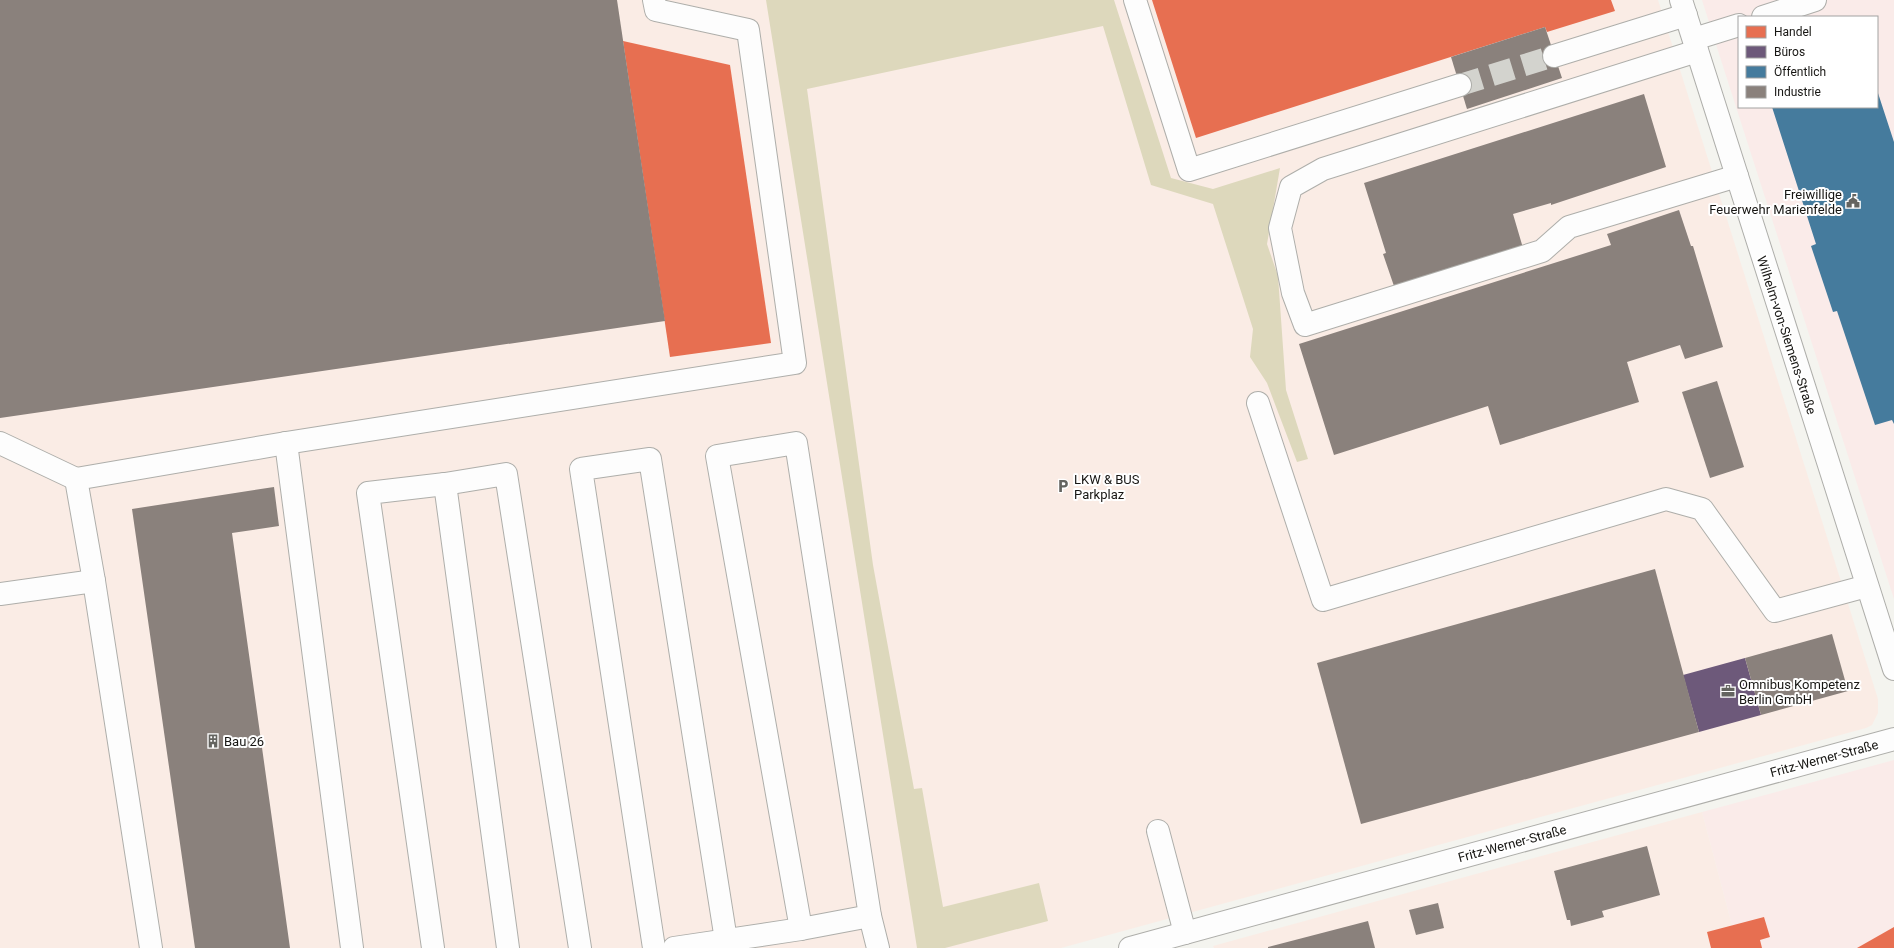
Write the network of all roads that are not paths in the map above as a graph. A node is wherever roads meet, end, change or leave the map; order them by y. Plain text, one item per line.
1 (654, 0) edge
2 (1135, 0) edge
3 (1815, 0) edge
4 (1683, 7) edge
5 (1766, 16) edge
6 (1738, 25) edge
7 (1696, 46) junction
8 (1554, 56) tunnel mouth
9 (1460, 85) tunnel mouth
10 (1737, 176) junction
11 (1258, 403) dead end
12 (0, 443) edge
13 (286, 443) junction
14 (76, 478) junction
15 (445, 484) junction
16 (94, 581) junction
17 (1867, 586) junction
18 (0, 594) edge
19 (1894, 669) edge
20 (1894, 739) edge
21 (1158, 831) dead end
22 (870, 916) junction
23 (801, 929) junction
24 (1185, 933) junction
25 (726, 940) junction
26 (151, 948) edge
27 (352, 948) edge
28 (432, 948) edge
29 (508, 948) edge
30 (580, 948) edge
31 (654, 948) edge
32 (674, 948) edge
33 (878, 948) edge
34 (1130, 948) edge

1 - 13 street
2 - 9 street
3 - 5 street
4 - 7 street, Wilhelm-von-Siemens-Straße
4 - 8 street
6 - 7 street
7 - 10 street, Wilhelm-von-Siemens-Straße
7 - 10 street
10 - 17 street, Wilhelm-von-Siemens-Straße
11 - 17 street
12 - 14 street
13 - 14 street
13 - 27 street
14 - 16 street
15 - 28 street
15 - 29 street
15 - 30 street
16 - 18 street
16 - 26 street
17 - 19 street, Wilhelm-von-Siemens-Straße
20 - 24 street, Fritz-Werner-Straße
21 - 24 street
22 - 23 street
22 - 23 street
22 - 33 street
23 - 25 street
24 - 34 street, Fritz-Werner-Straße
25 - 31 street
25 - 32 street

